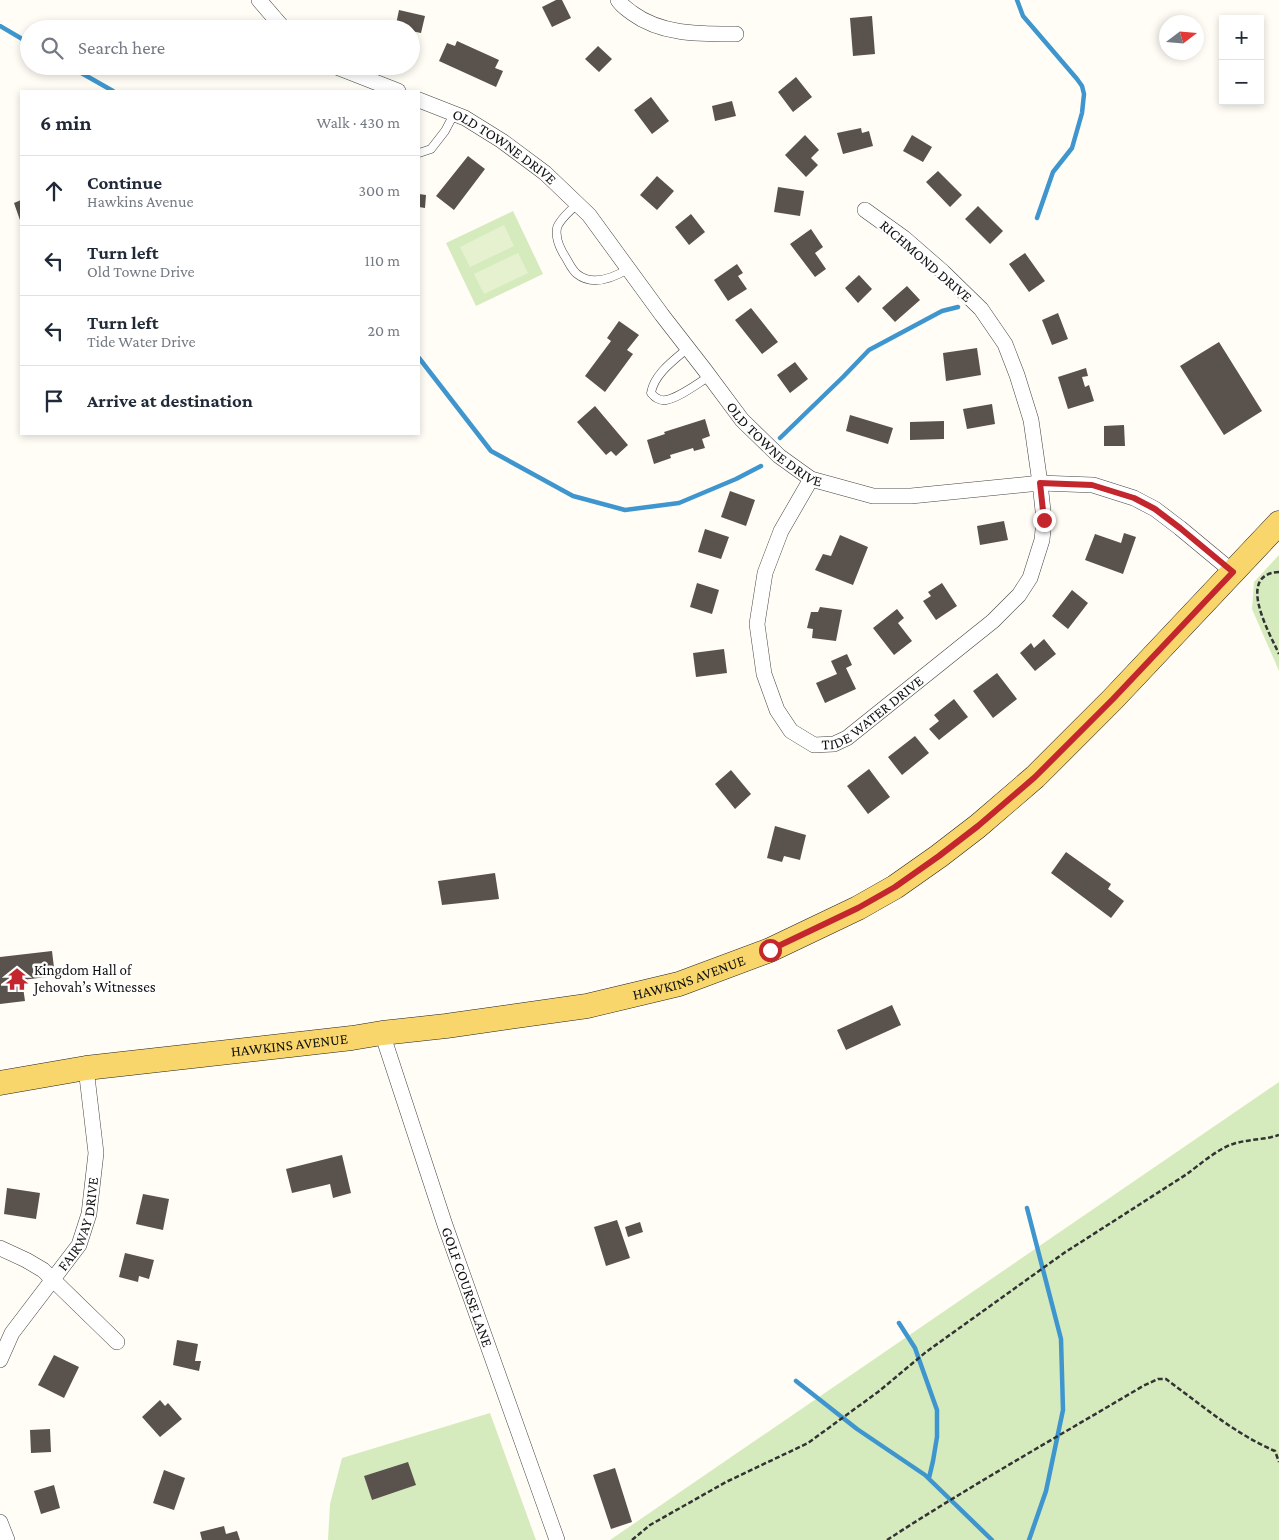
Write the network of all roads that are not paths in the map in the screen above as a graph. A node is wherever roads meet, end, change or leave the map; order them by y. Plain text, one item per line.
1 (259, 0) edge
2 (618, 0) edge
3 (276, 20) edge
4 (736, 34) dead end
5 (357, 75) edge
6 (395, 90) edge
7 (420, 100) edge
8 (454, 114) junction
9 (420, 153) edge
10 (577, 204) junction
11 (865, 210) dead end
12 (628, 270) junction
13 (688, 348) junction
14 (710, 376) junction
15 (811, 479) junction
16 (1040, 483) junction
17 (1279, 523) edge
18 (1233, 572) junction
19 (382, 1033) junction
20 (86, 1068) junction
21 (0, 1083) edge
22 (0, 1248) edge
23 (54, 1280) junction
24 (118, 1342) dead end
25 (0, 1360) edge
26 (0, 1522) edge
27 (7, 1540) edge
28 (557, 1540) edge

1 - 3 street
2 - 4 street
5 - 6 street
7 - 8 street, OLD TOWNE DRIVE
8 - 9 lane
8 - 10 street, OLD TOWNE DRIVE
10 - 12 street, OLD TOWNE DRIVE
10 - 12 lane
11 - 16 street, RICHMOND DRIVE
12 - 13 street, OLD TOWNE DRIVE
13 - 14 street, OLD TOWNE DRIVE
13 - 14 lane
14 - 15 street, OLD TOWNE DRIVE
15 - 16 street, OLD TOWNE DRIVE
15 - 16 street, TIDE WATER DRIVE
16 - 18 street, OLD TOWNE DRIVE
17 - 18 main road, HAWKINS AVENUE
18 - 19 main road, HAWKINS AVENUE
19 - 20 main road, HAWKINS AVENUE
19 - 28 street, GOLF COURSE LANE
20 - 21 main road, HAWKINS AVENUE
20 - 23 street, FAIRWAY DRIVE
22 - 23 street
23 - 24 street
23 - 25 street, FAIRWAY DRIVE
26 - 27 street

